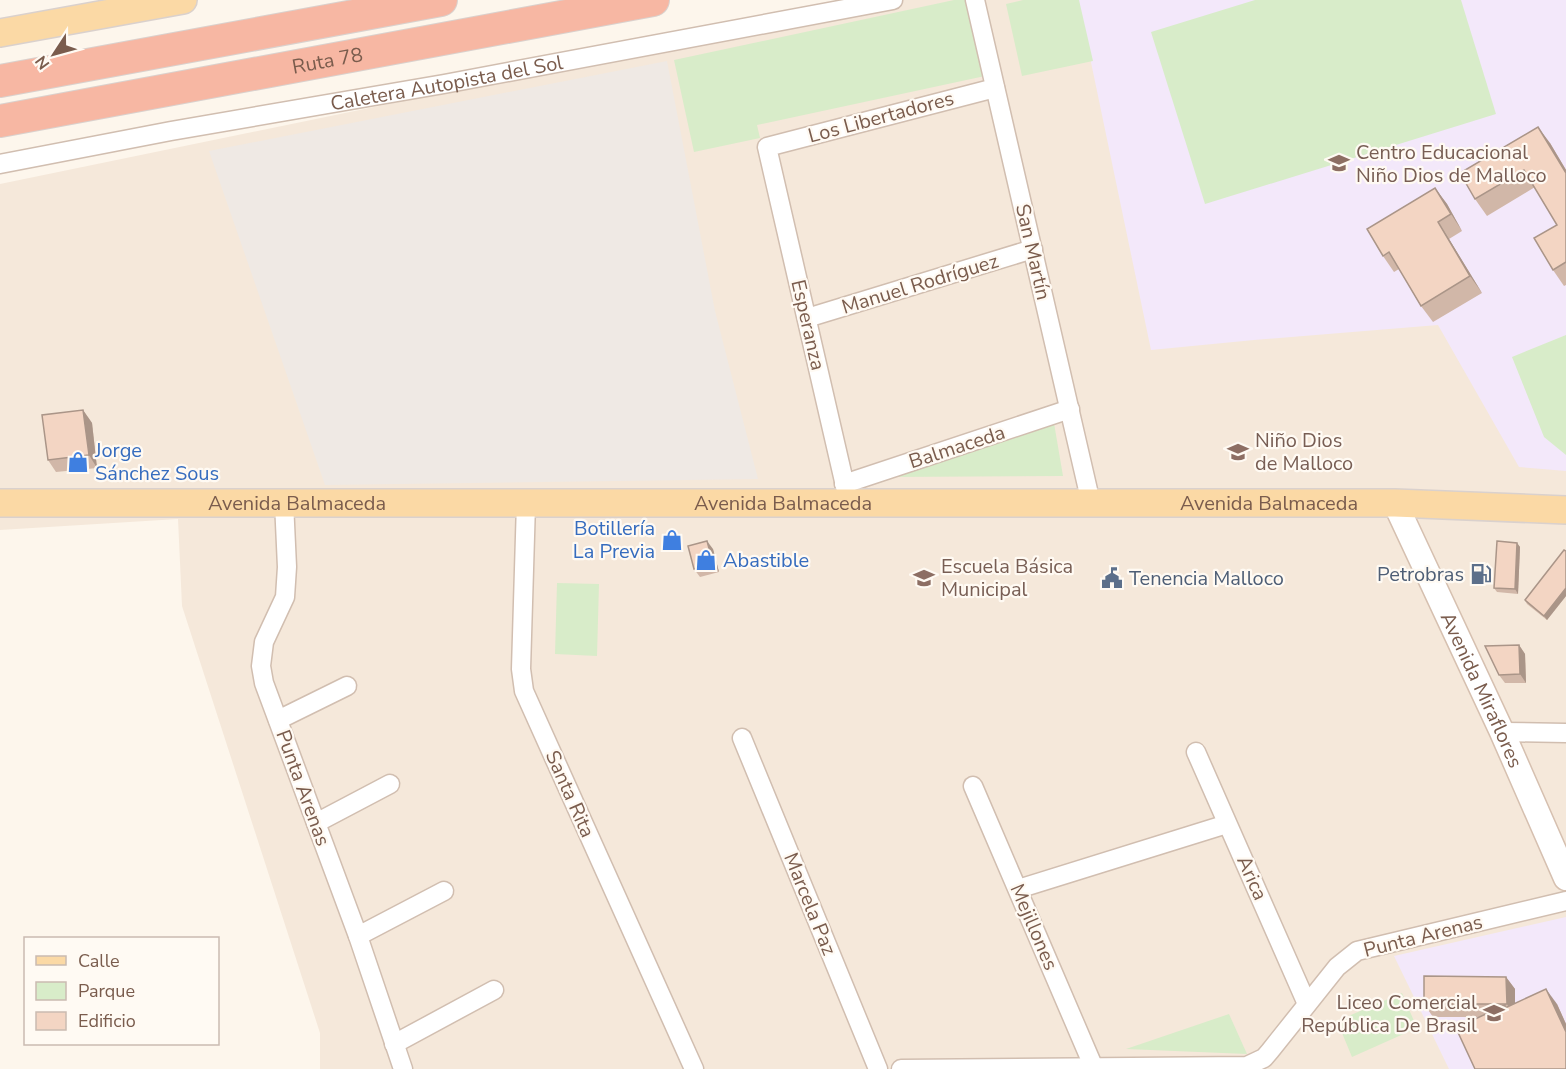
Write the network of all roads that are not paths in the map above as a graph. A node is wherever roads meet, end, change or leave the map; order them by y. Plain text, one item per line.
1 (183, 0) edge
2 (441, 0) edge
3 (653, 0) edge
4 (893, 0) edge
5 (975, 0) edge
6 (0, 33) edge
7 (0, 81) edge
8 (995, 88) junction
9 (0, 121) edge
10 (767, 147) joint
11 (0, 164) edge
12 (1033, 249) junction
13 (807, 318) junction
14 (1070, 409) junction
15 (847, 493) junction
16 (284, 502) junction
17 (526, 503) junction
18 (1092, 503) junction
19 (1395, 503) junction
20 (0, 504) edge
21 (1566, 510) edge
22 (347, 686) dead end
23 (279, 720) junction
24 (1502, 732) junction
25 (1566, 733) edge
26 (742, 738) dead end
27 (1196, 752) dead end
28 (390, 784) dead end
29 (974, 786) dead end
30 (316, 823) junction
31 (1227, 824) junction
32 (1566, 878) edge
33 (1018, 889) junction
34 (444, 891) dead end
35 (1566, 901) edge
36 (358, 936) junction
37 (494, 990) dead end
38 (1307, 1004) junction
39 (394, 1044) junction
40 (1262, 1066) edge
41 (1094, 1068) edge
42 (403, 1069) edge
43 (694, 1069) edge
44 (878, 1069) edge
45 (901, 1069) edge

1 - 6 main road
2 - 7 highway, Ruta 78
3 - 9 highway, Ruta 78
4 - 11 street, Caletera Autopista del Sol
5 - 8 street, San Martín
8 - 10 street, Los Libertadores
8 - 12 street, San Martín
10 - 13 street, Esperanza
12 - 13 street, Manuel Rodríguez
12 - 14 street, San Martín
13 - 15 street, Esperanza
14 - 15 street, Balmaceda
14 - 18 street, San Martín
15 - 17 main road, Avenida Balmaceda
15 - 18 main road, Avenida Balmaceda
16 - 17 main road, Avenida Balmaceda
16 - 20 main road, Avenida Balmaceda
16 - 23 street, Punta Arenas
17 - 43 street, Santa Rita
18 - 19 main road, Avenida Balmaceda
19 - 21 main road, Avenida Balmaceda
19 - 24 main road, Avenida Miraflores
22 - 23 street
23 - 30 street, Punta Arenas
24 - 25 street
24 - 32 main road, Avenida Miraflores
26 - 44 street, Marcela Paz
27 - 31 street, Arica
28 - 30 street
29 - 33 street, Mejillones
30 - 36 street, Punta Arenas
31 - 33 street
31 - 38 street, Arica
33 - 41 street, Mejillones
34 - 36 street
35 - 38 street, Punta Arenas
36 - 39 street, Punta Arenas
37 - 39 street
38 - 40 street, Punta Arenas
39 - 42 street, Punta Arenas
40 - 41 street, Punta Arenas
41 - 45 street, Punta Arenas

